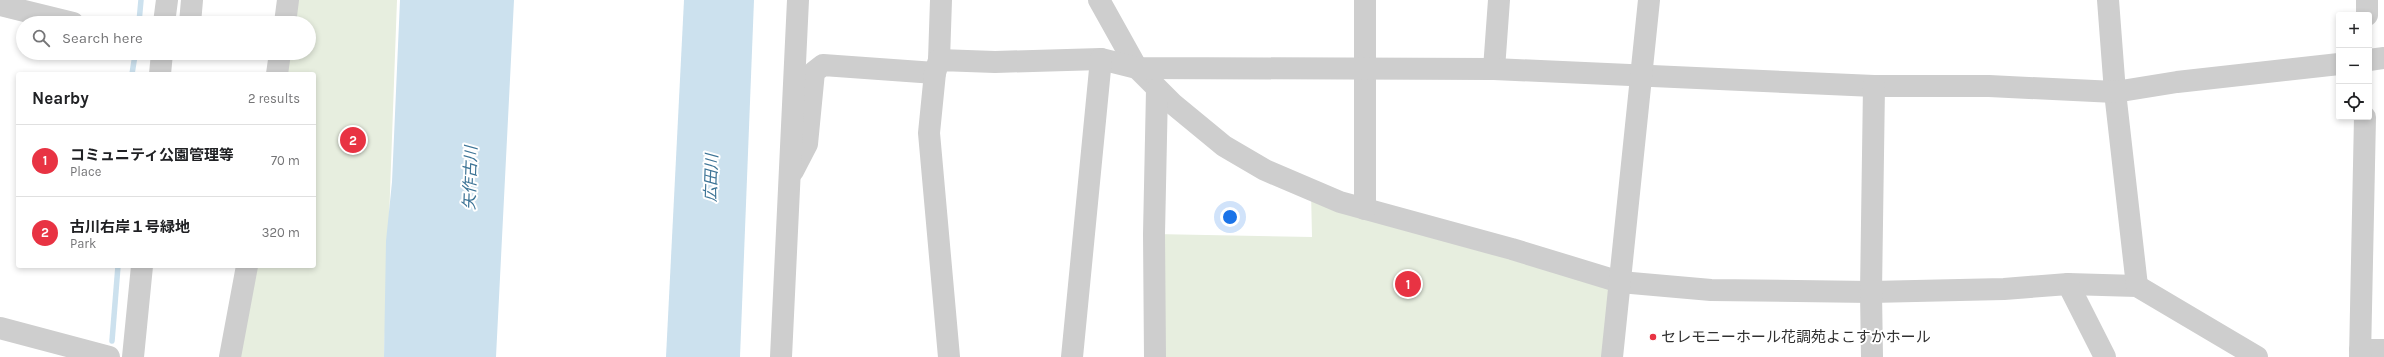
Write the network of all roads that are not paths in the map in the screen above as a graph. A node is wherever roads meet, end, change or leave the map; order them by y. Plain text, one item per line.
1 (166, 0) edge
2 (192, 0) edge
3 (288, 0) edge
4 (798, 0) edge
5 (941, 0) edge
6 (1099, 0) edge
7 (1365, 0) edge
8 (1499, 0) edge
9 (1649, 0) edge
10 (2108, 0) edge
11 (2367, 0) edge
12 (0, 5) edge
13 (2367, 12) edge
14 (45, 16) edge
15 (165, 16) edge
16 (191, 16) edge
17 (286, 16) edge
18 (2384, 58) edge
19 (1101, 59) junction
20 (161, 60) edge
21 (279, 60) edge
22 (2372, 60) edge
23 (2336, 64) edge
24 (937, 67) junction
25 (1137, 68) junction
26 (1494, 69) junction
27 (1366, 70) junction
28 (160, 72) edge
29 (277, 72) edge
30 (1642, 74) junction
31 (1874, 86) junction
32 (1157, 90) junction
33 (2116, 92) junction
34 (2365, 120) edge
35 (789, 179) junction
36 (1365, 209) junction
37 (142, 268) edge
38 (247, 268) edge
39 (1620, 282) junction
40 (2068, 284) junction
41 (2137, 286) junction
42 (1871, 292) junction
43 (0, 328) edge
44 (2384, 350) edge
45 (2360, 354) edge
46 (109, 357) edge
47 (133, 357) edge
48 (230, 357) edge
49 (781, 357) edge
50 (949, 357) edge
51 (1072, 357) edge
52 (1155, 357) edge
53 (1612, 357) edge
54 (1872, 357) edge
55 (2105, 357) edge
56 (2257, 357) edge

1 - 15 street
2 - 16 street
3 - 17 street
4 - 35 street
5 - 24 street
6 - 25 street
7 - 27 street
8 - 26 street
9 - 30 street
10 - 33 street
11 - 13 street
12 - 14 street
18 - 22 street
19 - 24 street
19 - 25 street
19 - 51 street
20 - 28 street
21 - 29 street
23 - 33 street
24 - 35 street
24 - 50 street
25 - 27 street
25 - 32 street
26 - 27 street
26 - 30 street
27 - 36 street
30 - 31 street
30 - 39 street
31 - 33 street
31 - 42 street
32 - 36 street
32 - 52 street
33 - 41 street
34 - 45 street
35 - 49 street
36 - 39 street
37 - 47 street
38 - 48 street
39 - 42 street
39 - 53 street
40 - 41 street
40 - 42 street
40 - 55 street
41 - 56 street
42 - 54 street
43 - 46 street
44 - 45 street

